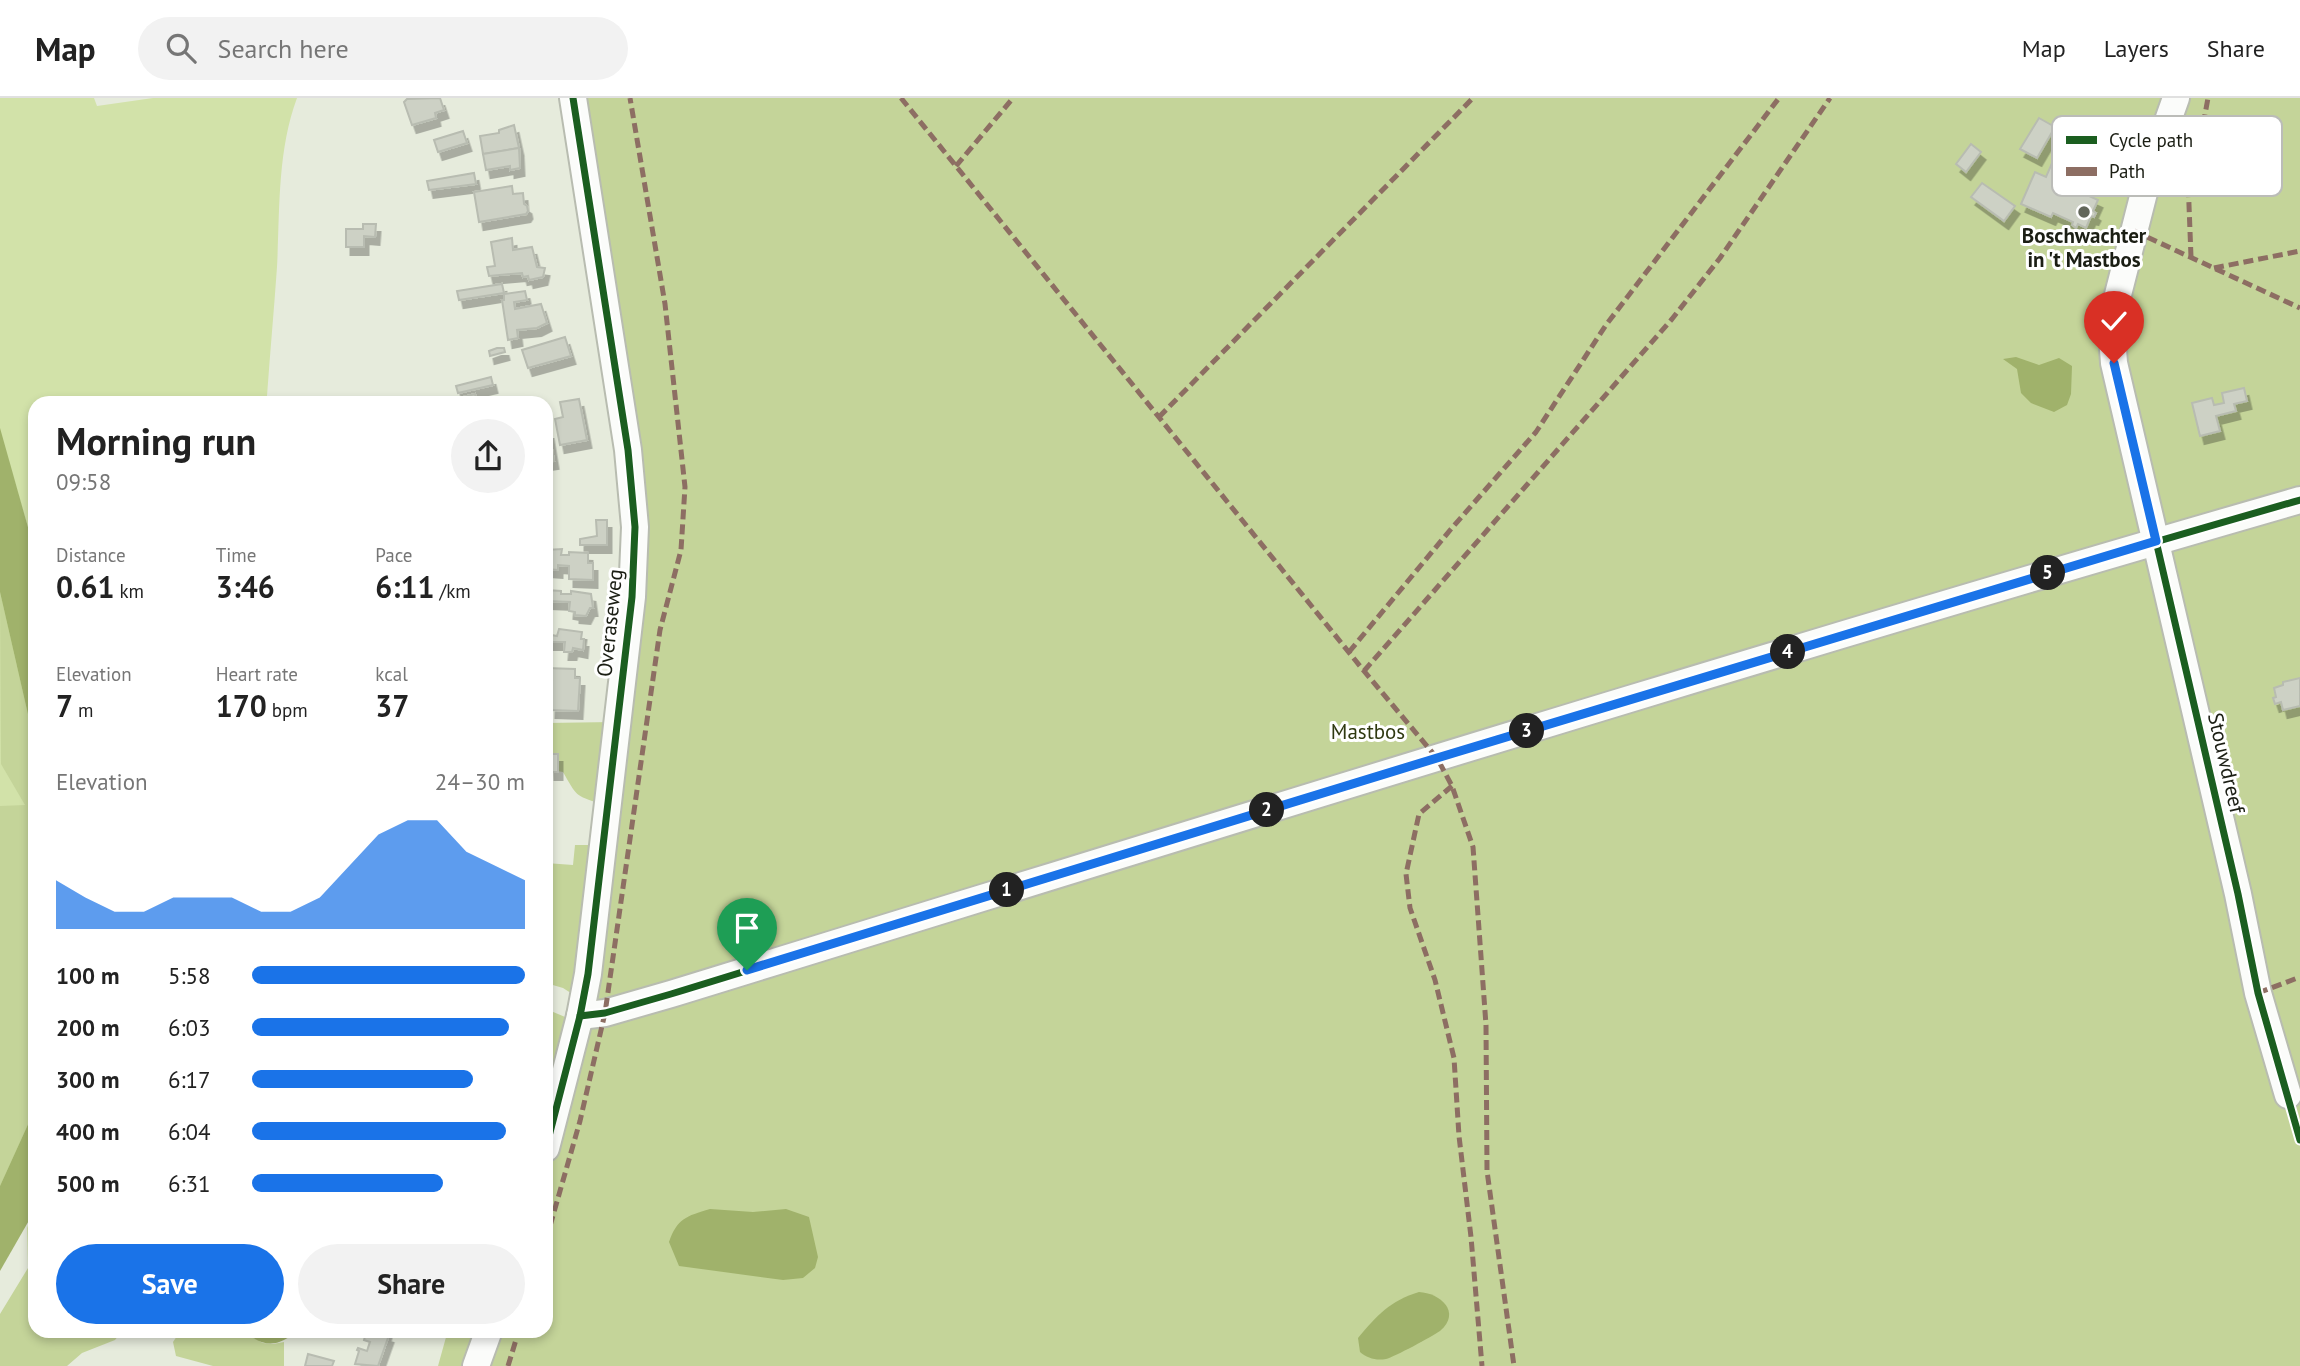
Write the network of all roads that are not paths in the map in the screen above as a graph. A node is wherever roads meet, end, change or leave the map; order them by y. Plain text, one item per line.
1 (573, 98) edge
2 (2176, 98) edge
3 (2170, 116) edge
4 (2143, 196) edge
5 (2300, 500) edge
6 (2156, 541) junction
7 (580, 1016) junction
8 (2288, 1095) dead end
9 (553, 1121) edge
10 (486, 1338) edge
11 (476, 1366) edge

1 - 7 street, Overaseweg
2 - 3 street, Stouwdreef
4 - 6 street, Stouwdreef
5 - 6 street
6 - 7 street
6 - 8 street, Stouwdreef
7 - 9 street, Overaseweg
10 - 11 street

